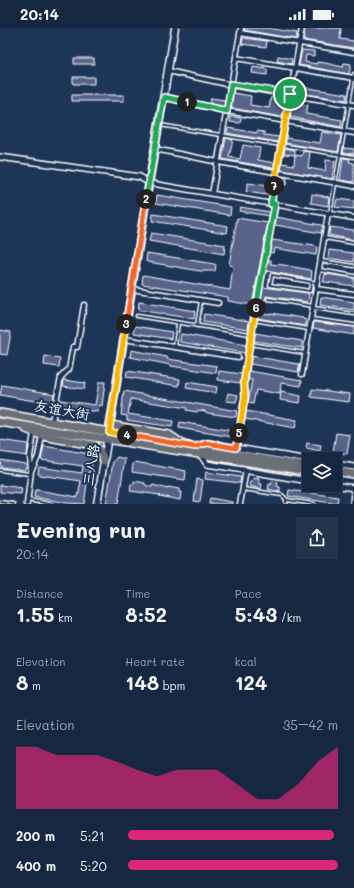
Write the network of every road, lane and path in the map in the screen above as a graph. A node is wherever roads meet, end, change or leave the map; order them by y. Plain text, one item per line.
1 (175, 28) edge
2 (302, 28) edge
3 (241, 30) edge
4 (299, 43) junction
5 (354, 52) edge
6 (236, 58) junction
7 (295, 68) junction
8 (168, 71) junction
9 (354, 77) edge
10 (231, 84) junction
11 (290, 94) junction
12 (164, 97) junction
13 (349, 104) junction
14 (354, 105) edge
15 (227, 111) junction
16 (286, 121) junction
17 (159, 125) junction
18 (344, 131) junction
19 (354, 132) edge
20 (222, 135) junction
21 (281, 145) junction
22 (155, 149) junction
23 (340, 155) junction
24 (0, 157) edge
25 (354, 157) edge
26 (218, 162) junction
27 (277, 173) junction
28 (149, 183) junction
29 (335, 183) junction
30 (354, 186) edge
31 (212, 194) junction
32 (273, 204) junction
33 (329, 214) junction
34 (354, 218) edge
35 (324, 238) junction
36 (354, 243) edge
37 (320, 260) junction
38 (354, 266) edge
39 (319, 270) junction
40 (354, 276) edge
41 (311, 282) junction
42 (317, 283) junction
43 (132, 289) junction
44 (316, 289) junction
45 (354, 294) edge
46 (268, 299) dead end
47 (201, 300) junction
48 (218, 303) dead end
49 (84, 305) dead end
50 (313, 307) junction
51 (354, 314) edge
52 (137, 316) dead end
53 (311, 318) junction
54 (253, 320) junction
55 (178, 323) junction
56 (354, 325) edge
57 (197, 326) junction
58 (309, 328) junction
59 (251, 334) junction
60 (124, 339) junction
61 (250, 344) junction
62 (175, 347) junction
63 (305, 353) junction
64 (238, 357) dead end
65 (302, 374) dead end
66 (0, 413) edge
67 (0, 422) edge
68 (52, 422) junction
69 (18, 425) junction
70 (109, 432) junction
71 (34, 433) junction
72 (42, 436) junction
73 (195, 447) junction
74 (236, 448) junction
75 (201, 455) junction
76 (302, 459) edge
77 (104, 461) junction
78 (342, 465) edge
79 (354, 466) edge
80 (296, 467) junction
81 (302, 467) edge
82 (302, 469) edge
83 (0, 470) edge
84 (246, 470) junction
85 (354, 470) edge
86 (342, 472) edge
87 (31, 473) junction
88 (354, 474) edge
89 (342, 477) edge
90 (354, 479) edge
91 (302, 480) edge
92 (342, 487) edge
93 (243, 489) junction
94 (354, 489) edge
95 (286, 500) junction
96 (0, 502) edge
97 (26, 503) edge
98 (14, 504) edge
99 (51, 504) edge
100 (97, 504) edge
101 (240, 504) edge
102 (286, 504) edge
103 (314, 504) edge
104 (352, 504) edge

1 - 8 main road, 三八路
2 - 4 street
3 - 4 street
3 - 6 street
4 - 5 street
4 - 7 street
6 - 7 street
6 - 10 street
7 - 9 street
7 - 11 street
8 - 10 street
8 - 12 main road, 三八路
9 - 13 lane
10 - 11 street
10 - 15 street
11 - 13 street
11 - 16 street
12 - 15 street
12 - 17 main road, 三八路
13 - 14 street
13 - 18 lane
15 - 16 street
15 - 20 street
16 - 18 street
16 - 21 street
17 - 20 lane
17 - 22 main road, 三八路
18 - 19 street
18 - 23 lane
20 - 21 lane
20 - 26 street
21 - 23 lane
21 - 27 street
22 - 26 street
22 - 28 main road, 三八路
23 - 25 lane
23 - 29 lane
24 - 28 street
26 - 27 street
26 - 31 street
27 - 29 street
27 - 32 street
28 - 31 street
28 - 43 main road, 三八路
29 - 30 street
29 - 33 lane
31 - 32 street
32 - 33 street
32 - 54 street
33 - 34 street
33 - 35 street
35 - 36 lane
35 - 37 street
37 - 38 lane
37 - 39 street
39 - 40 lane
39 - 42 street
41 - 41 lane
41 - 42 lane
42 - 44 street
43 - 47 street
43 - 60 main road, 三八路
44 - 45 street
44 - 50 street
46 - 50 lane
47 - 48 street
47 - 57 lane
49 - 68 street
50 - 51 lane
50 - 53 street
52 - 55 lane
53 - 56 lane
53 - 58 street
54 - 58 lane
54 - 59 street
55 - 57 lane
55 - 62 lane
57 - 59 lane
58 - 63 street
59 - 61 street
60 - 62 street
60 - 70 main road, 三八路
61 - 63 lane
61 - 74 street
62 - 64 street
63 - 65 street
66 - 68 main road, 友谊大街
67 - 69 main road, 友谊大街
68 - 70 main road, 友谊大街
69 - 70 main road, 友谊大街
69 - 71 main road
70 - 73 main road, 友谊大街
70 - 75 main road, 友谊大街
70 - 77 main road, 三八路
71 - 72 main road
71 - 87 street
72 - 77 main road
72 - 87 street
73 - 74 street
73 - 80 main road, 友谊大街
74 - 76 street
75 - 80 main road, 友谊大街
75 - 84 street
77 - 100 main road, 三八路
78 - 79 street
79 - 85 street
80 - 81 main road, 友谊大街
80 - 82 main road, 友谊大街
83 - 87 lane
84 - 91 street
84 - 93 street
86 - 88 main road
87 - 97 street
89 - 90 main road
92 - 94 street
93 - 95 lane
93 - 101 street
94 - 104 street
95 - 102 lane
95 - 103 lane
96 - 98 lane
97 - 99 lane

